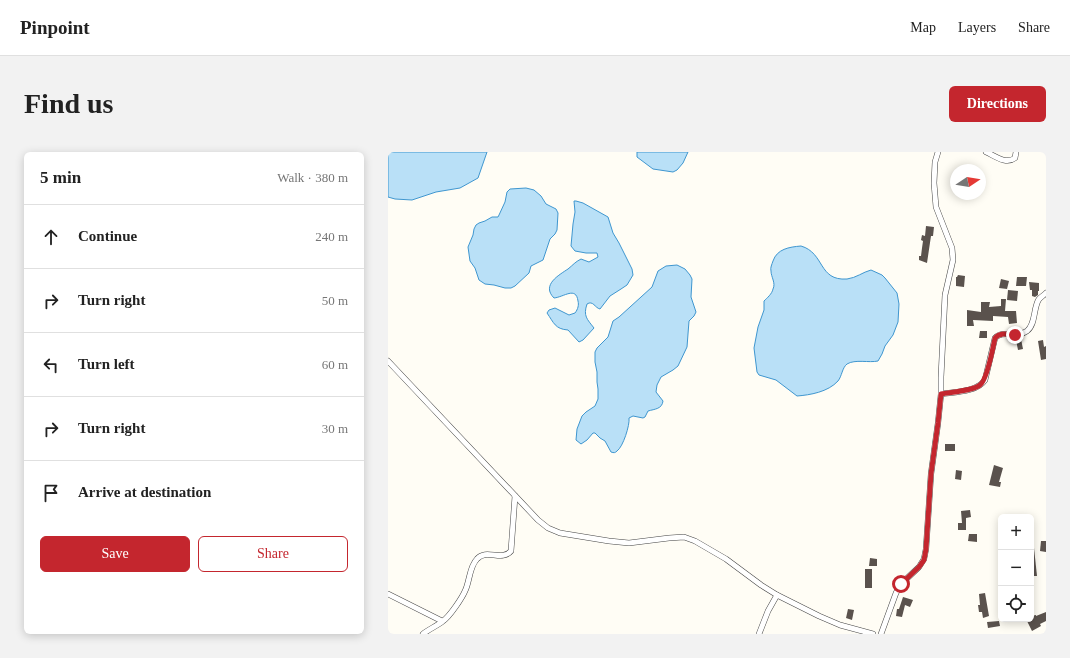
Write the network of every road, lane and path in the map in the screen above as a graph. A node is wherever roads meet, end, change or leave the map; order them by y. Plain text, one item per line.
1 (938, 152) edge
2 (986, 152) edge
3 (1016, 152) edge
4 (1046, 293) edge
5 (388, 361) edge
6 (941, 394) junction
7 (515, 496) junction
8 (388, 594) edge
9 (777, 595) junction
10 (442, 621) junction
11 (422, 634) edge
12 (759, 634) edge
13 (873, 634) edge
14 (881, 634) edge

1 - 6 street
2 - 3 street
4 - 6 street
5 - 7 street
6 - 14 street
7 - 9 street
7 - 10 street
8 - 10 street
9 - 12 street
9 - 13 street
10 - 11 street

